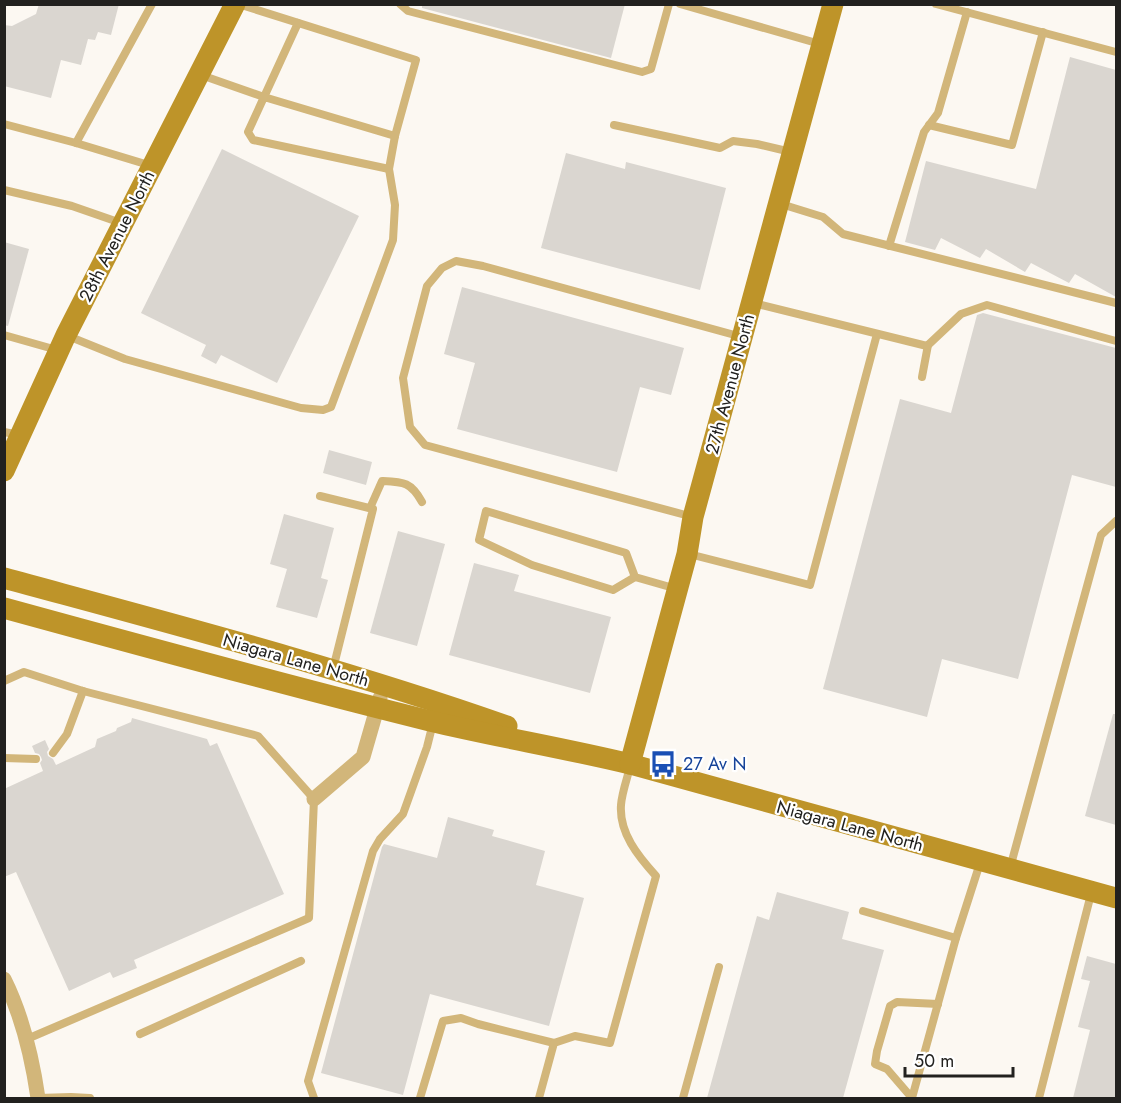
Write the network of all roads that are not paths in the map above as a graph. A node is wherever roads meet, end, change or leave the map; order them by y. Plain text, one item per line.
1 (152, 4) edge
2 (236, 4) edge
3 (400, 4) edge
4 (669, 4) edge
5 (680, 4) edge
6 (833, 4) edge
7 (936, 4) edge
8 (966, 12) junction
9 (298, 23) junction
10 (1043, 32) junction
11 (822, 45) junction
12 (1116, 51) edge
13 (200, 74) junction
14 (264, 97) junction
15 (4, 124) edge
16 (614, 124) dead end
17 (929, 126) junction
18 (395, 136) junction
19 (76, 143) junction
20 (793, 152) junction
21 (153, 166) junction
22 (389, 169) junction
23 (4, 190) edge
24 (779, 203) junction
25 (123, 224) junction
26 (889, 246) junction
27 (753, 303) junction
28 (1116, 303) edge
29 (877, 334) junction
30 (4, 335) edge
31 (743, 337) junction
32 (1116, 340) edge
33 (63, 343) junction
34 (928, 345) junction
35 (922, 377) dead end
36 (13, 434) edge
37 (4, 471) edge
38 (320, 496) dead end
39 (422, 502) dead end
40 (370, 508) junction
41 (693, 517) junction
42 (1116, 521) edge
43 (687, 554) junction
44 (635, 577) junction
45 (4, 578) edge
46 (678, 589) junction
47 (4, 608) edge
48 (332, 670) junction
49 (4, 681) edge
50 (384, 685) junction
51 (82, 691) junction
52 (378, 708) junction
53 (434, 722) junction
54 (52, 753) dead end
55 (584, 753) junction
56 (4, 759) edge
57 (36, 759) dead end
58 (630, 764) junction
59 (314, 799) junction
60 (981, 861) junction
61 (1010, 869) junction
62 (1092, 891) junction
63 (1116, 898) edge
64 (863, 912) dead end
65 (956, 938) junction
66 (301, 961) dead end
67 (719, 967) dead end
68 (4, 979) edge
69 (938, 1004) junction
70 (140, 1035) dead end
71 (27, 1039) junction
72 (554, 1043) junction
73 (38, 1098) edge
74 (90, 1098) edge
75 (314, 1098) edge
76 (420, 1098) edge
77 (538, 1098) edge
78 (683, 1098) edge
79 (912, 1098) edge
80 (1039, 1098) edge

1 - 19 lane
2 - 9 lane
2 - 13 street, 28th Avenue North
3 - 4 lane
5 - 11 lane
6 - 11 street, 27th Avenue North
7 - 8 lane
8 - 10 lane
8 - 17 lane
9 - 14 lane
9 - 18 lane
10 - 12 lane
10 - 17 lane
11 - 20 street, 27th Avenue North
13 - 14 lane
13 - 21 street, 28th Avenue North
14 - 18 lane
14 - 22 lane
15 - 19 lane
16 - 20 lane
17 - 26 lane
18 - 22 lane
19 - 21 lane
20 - 24 street, 27th Avenue North
21 - 25 street, 28th Avenue North
22 - 33 lane
23 - 25 lane
24 - 26 lane
24 - 27 street, 27th Avenue North
25 - 33 street, 28th Avenue North
26 - 28 lane
27 - 29 lane
27 - 31 street, 27th Avenue North
29 - 34 lane
29 - 43 lane
30 - 33 lane
31 - 41 street, 27th Avenue North
31 - 41 lane
32 - 34 lane
33 - 36 street, 28th Avenue North
34 - 35 lane
36 - 37 street, 28th Avenue North
38 - 40 lane
39 - 40 lane
40 - 48 lane
41 - 43 street, 27th Avenue North
42 - 61 lane
43 - 46 street, 27th Avenue North
44 - 44 lane
44 - 46 lane
45 - 48 street, Niagara Lane North
46 - 58 street, 27th Avenue North
47 - 52 street, Niagara Lane North
48 - 50 street, Niagara Lane North
49 - 51 lane
50 - 52 street
50 - 55 street, Niagara Lane North
51 - 54 lane
51 - 59 lane
52 - 53 street, Niagara Lane North
52 - 59 street
53 - 55 street, Niagara Lane North
53 - 75 lane
55 - 58 street, Niagara Lane North
56 - 57 lane
58 - 60 street, Niagara Lane North
58 - 72 lane
59 - 71 lane
60 - 61 street, Niagara Lane North
60 - 65 lane
61 - 62 street, Niagara Lane North
62 - 63 street, Niagara Lane North
62 - 80 lane
64 - 65 lane
65 - 69 lane
66 - 70 lane
67 - 78 lane
68 - 71 street
69 - 79 lane
69 - 79 lane
71 - 73 street
72 - 76 lane
72 - 77 lane
73 - 74 lane

